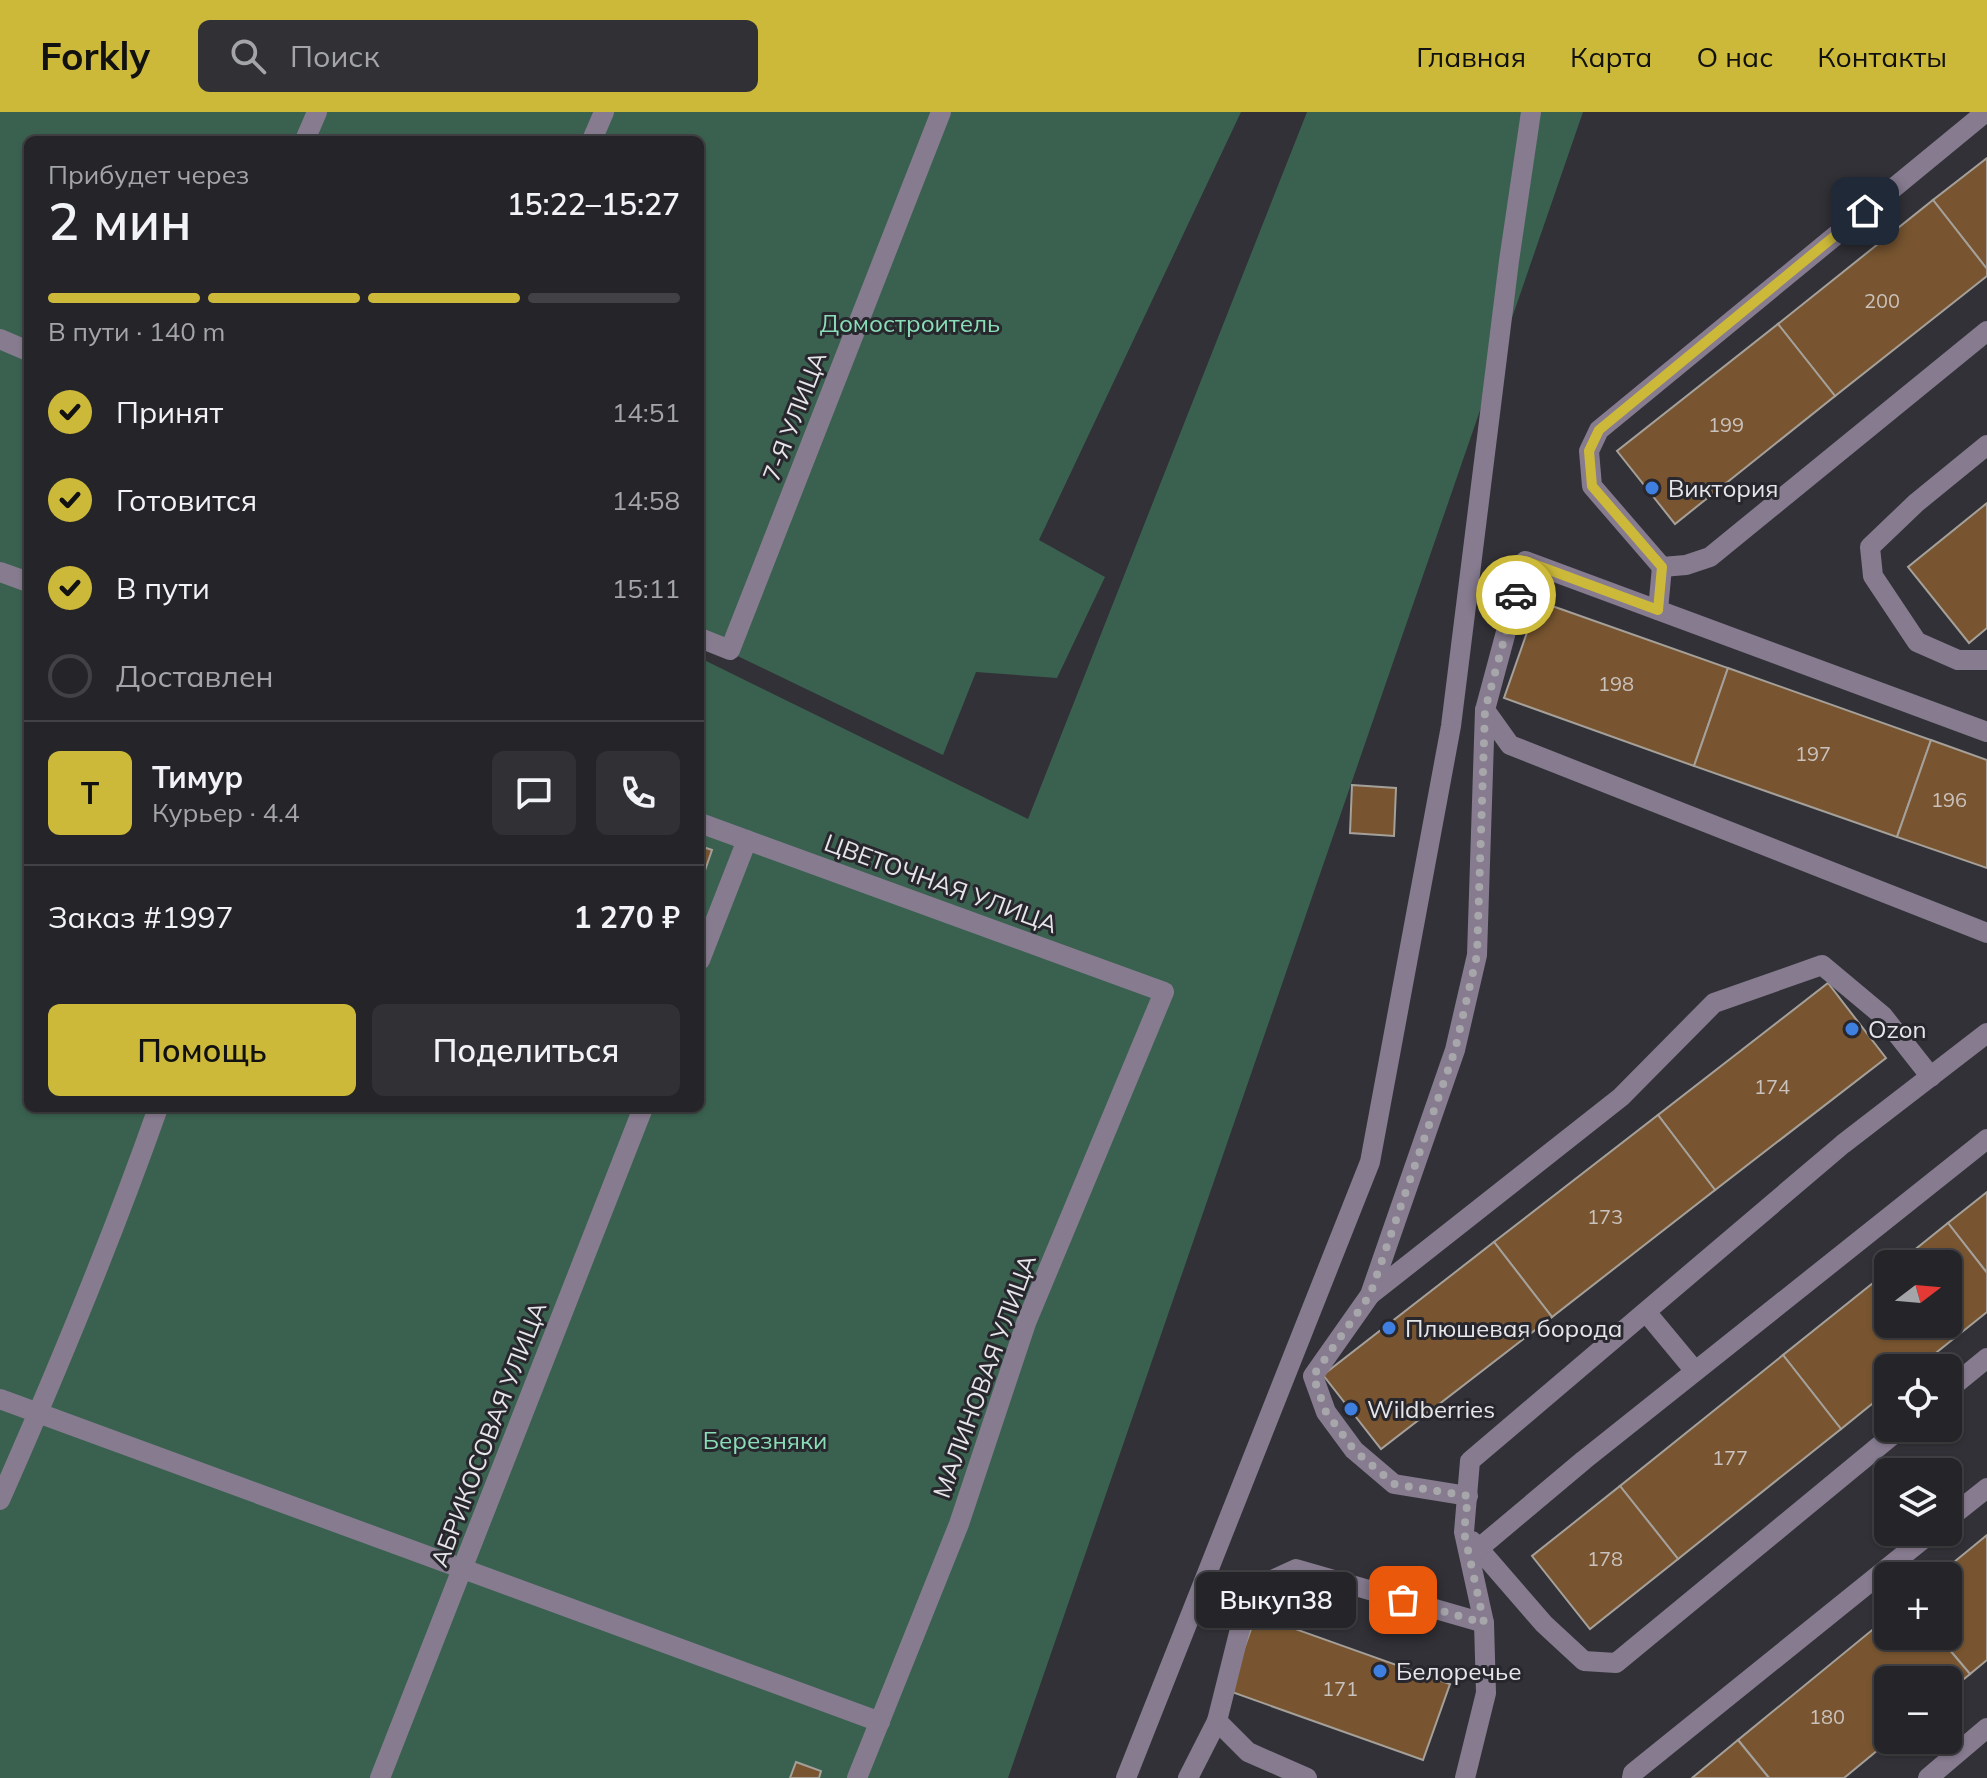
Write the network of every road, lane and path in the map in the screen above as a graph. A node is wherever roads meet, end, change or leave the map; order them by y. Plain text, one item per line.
1 (317, 112) edge
2 (604, 112) edge
3 (941, 112) edge
4 (1531, 112) edge
5 (1986, 112) edge
6 (307, 136) edge
7 (594, 136) edge
8 (1987, 331) edge
9 (0, 339) edge
10 (24, 349) edge
11 (1987, 445) edge
12 (1662, 567) junction
13 (0, 572) edge
14 (24, 581) edge
15 (1658, 610) junction
16 (704, 640) edge
17 (1987, 660) edge
18 (1485, 710) junction
19 (1987, 732) edge
20 (704, 824) edge
21 (747, 840) junction
22 (1987, 933) edge
23 (704, 950) edge
24 (1164, 992) joint
25 (1987, 1033) edge
26 (1931, 1077) junction
27 (157, 1112) edge
28 (641, 1112) edge
29 (1987, 1139) edge
30 (1370, 1295) junction
31 (1646, 1312) junction
32 (1987, 1358) edge
33 (1695, 1371) junction
34 (1962, 1379) edge
35 (0, 1399) edge
36 (38, 1413) junction
37 (1884, 1442) edge
38 (1987, 1488) edge
39 (1468, 1496) junction
40 (0, 1500) edge
41 (1962, 1508) edge
42 (1464, 1532) junction
43 (1915, 1546) edge
44 (1478, 1549) junction
45 (464, 1569) junction
46 (1484, 1623) junction
47 (1217, 1721) junction
48 (880, 1722) junction
49 (1987, 1728) edge
50 (380, 1778) edge
51 (857, 1778) edge
52 (1126, 1778) edge
53 (1188, 1778) edge
54 (1307, 1778) edge
55 (1465, 1778) edge
56 (1632, 1778) edge
57 (1928, 1778) edge

1 - 6 street
2 - 7 street
3 - 16 street, 7-Я УЛИЦА
4 - 52 street
5 - 12 street
8 - 12 street
9 - 10 street
11 - 17 street
12 - 15 street
13 - 14 street
15 - 18 street
15 - 19 street
18 - 22 street
18 - 30 street
20 - 21 street, ЦВЕТОЧНАЯ УЛИЦА
21 - 23 street
21 - 24 street, ЦВЕТОЧНАЯ УЛИЦА
24 - 48 street, МАЛИНОВАЯ УЛИЦА
25 - 26 street
26 - 30 street
26 - 31 street
27 - 36 street
28 - 45 street, АБРИКОСОВАЯ УЛИЦА
29 - 33 street
30 - 39 street
31 - 33 street
31 - 39 street
32 - 34 street
33 - 44 street
35 - 36 street
36 - 40 street
36 - 45 street
37 - 44 street
38 - 41 street
39 - 42 street
42 - 44 street
42 - 46 street
43 - 56 street
45 - 48 street
45 - 50 street, АБРИКОСОВАЯ УЛИЦА
46 - 47 street
46 - 55 street
47 - 53 street
47 - 54 street
48 - 51 street, МАЛИНОВАЯ УЛИЦА
49 - 57 street

